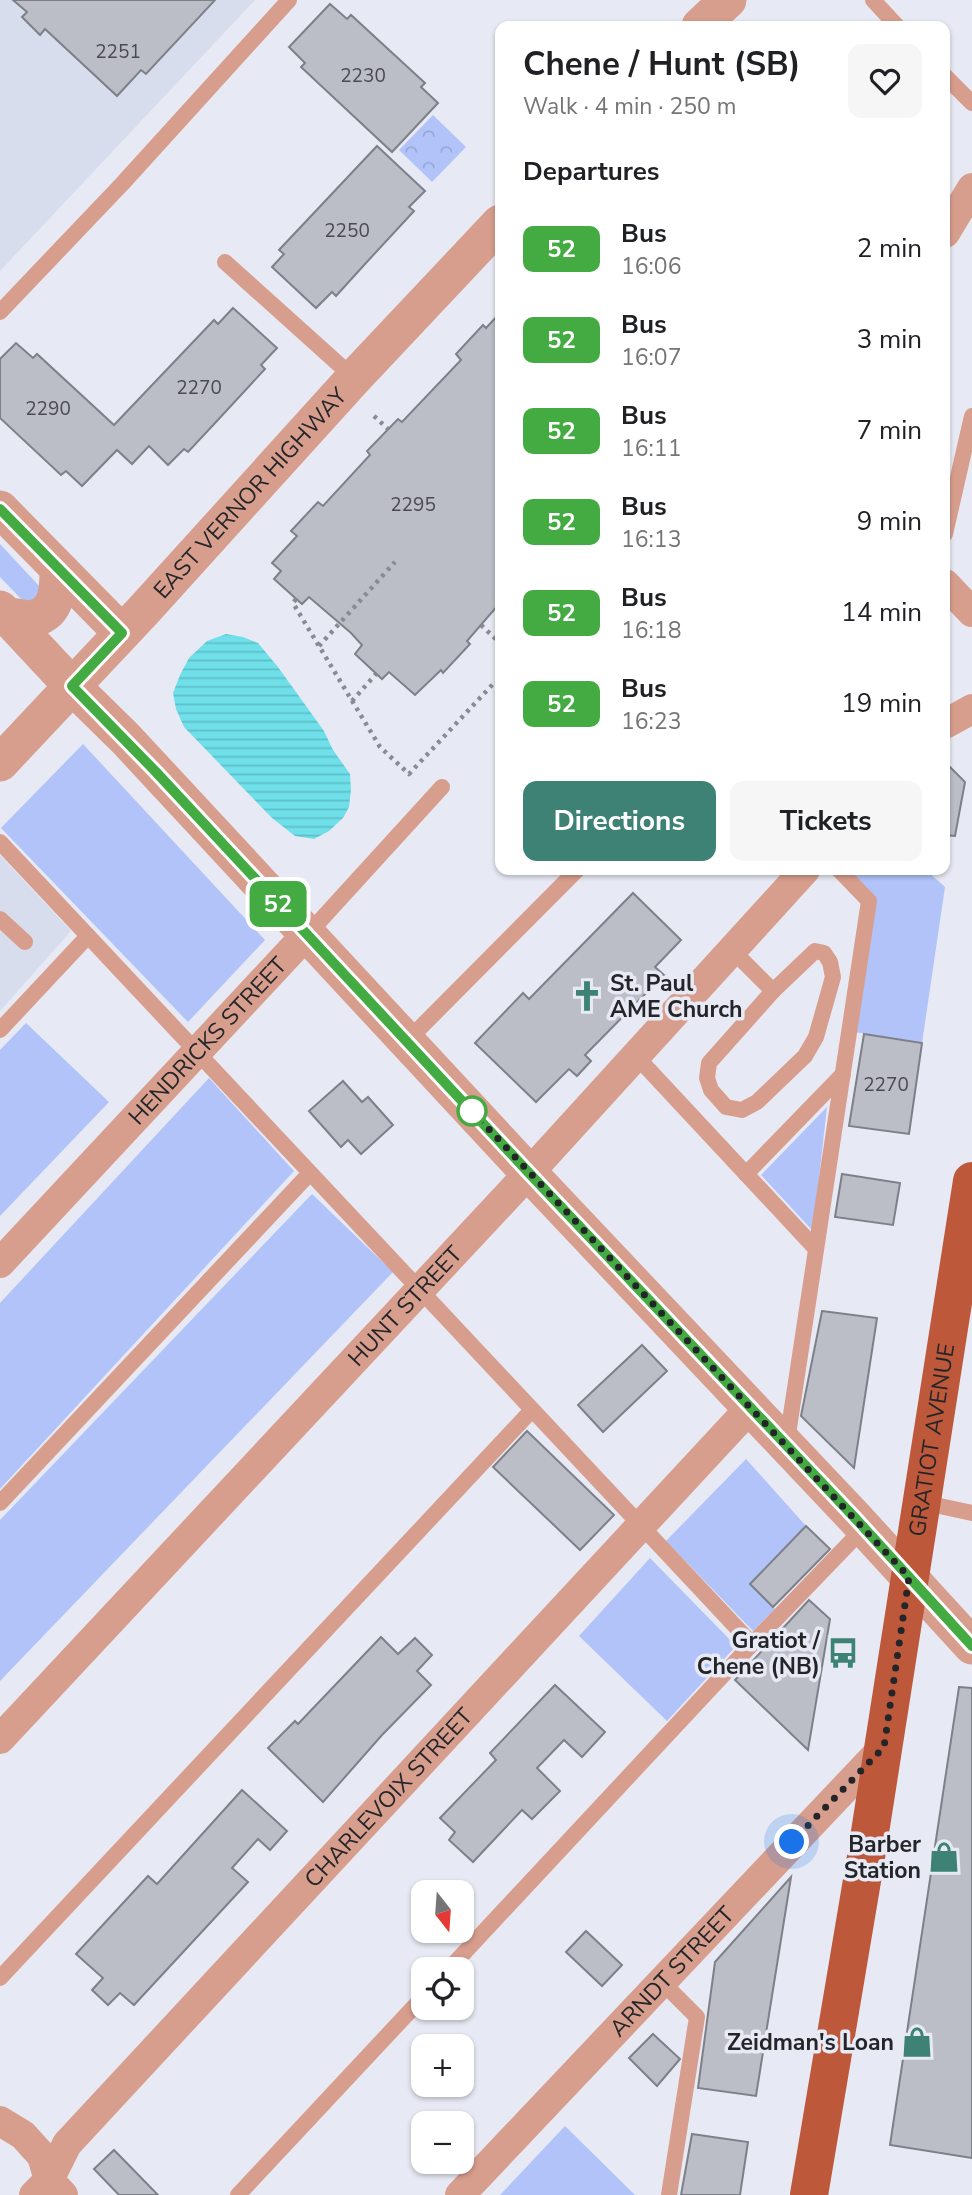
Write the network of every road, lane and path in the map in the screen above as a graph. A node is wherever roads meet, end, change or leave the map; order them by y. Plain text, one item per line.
1 (289, 0) edge
2 (728, 0) edge
3 (873, 0) edge
4 (705, 21) edge
5 (892, 21) edge
6 (950, 81) edge
7 (972, 103) edge
8 (969, 203) edge
9 (950, 227) edge
10 (495, 228) edge
11 (225, 262) dead end
12 (0, 312) edge
13 (354, 378) junction
14 (374, 416) dead end
15 (972, 416) edge
16 (388, 429) dead end
17 (0, 509) edge
18 (950, 512) edge
19 (396, 562) dead end
20 (58, 570) junction
21 (950, 589) edge
22 (296, 599) dead end
23 (3, 612) edge
24 (972, 612) edge
25 (481, 625) dead end
26 (122, 633) junction
27 (495, 638) edge
28 (319, 646) junction
29 (376, 674) dead end
30 (495, 684) edge
31 (72, 686) junction
32 (352, 701) junction
33 (972, 709) edge
34 (950, 721) edge
35 (0, 763) edge
36 (442, 787) dead end
37 (0, 842) edge
38 (572, 875) edge
39 (800, 875) edge
40 (844, 875) edge
41 (0, 919) edge
42 (306, 935) junction
43 (88, 936) junction
44 (25, 942) dead end
45 (732, 950) junction
46 (773, 991) junction
47 (0, 1030) edge
48 (406, 1042) junction
49 (196, 1052) junction
50 (636, 1056) junction
51 (843, 1074) junction
52 (310, 1173) junction
53 (529, 1173) junction
54 (746, 1174) junction
55 (972, 1181) edge
56 (816, 1249) junction
57 (0, 1263) edge
58 (420, 1290) junction
59 (962, 1308) edge
60 (751, 1407) junction
61 (532, 1410) junction
62 (786, 1445) junction
63 (0, 1503) edge
64 (921, 1503) junction
65 (972, 1513) edge
66 (640, 1525) junction
67 (864, 1528) junction
68 (909, 1577) junction
69 (752, 1644) junction
70 (972, 1646) edge
71 (0, 1739) edge
72 (884, 1747) junction
73 (460, 1957) edge
74 (0, 1978) edge
75 (661, 1981) junction
76 (411, 2010) edge
77 (0, 2121) edge
78 (49, 2190) edge
79 (238, 2195) edge
80 (460, 2195) edge
81 (669, 2195) edge
82 (809, 2195) edge

1 - 12 lane
2 - 4 street
3 - 5 lane
6 - 7 lane
8 - 9 street
10 - 13 street, EAST VERNOR HIGHWAY
11 - 13 lane
13 - 26 street, EAST VERNOR HIGHWAY
14 - 16 path
15 - 18 lane
17 - 20 street
19 - 28 path
20 - 23 street
20 - 26 street
21 - 24 street
22 - 28 path
23 - 31 street
25 - 27 path
26 - 31 street, EAST VERNOR HIGHWAY
28 - 32 path
29 - 32 path
30 - 32 path
31 - 35 street, EAST VERNOR HIGHWAY
31 - 42 street
33 - 34 street
36 - 42 lane, HENDRICKS STREET
37 - 43 lane
38 - 48 lane
39 - 45 street, HUNT STREET
40 - 51 lane
41 - 44 lane
42 - 48 street
42 - 49 street, HENDRICKS STREET
43 - 47 lane
43 - 49 lane
45 - 46 lane
45 - 50 street, HUNT STREET
46 - 46 lane
48 - 53 street
49 - 52 lane
49 - 57 street, HENDRICKS STREET
50 - 53 street, HUNT STREET
50 - 54 lane
51 - 54 lane
51 - 56 lane
52 - 58 lane
52 - 63 lane
53 - 58 street, HUNT STREET
53 - 60 street
54 - 56 lane
55 - 59 main road, GRATIOT AVENUE
56 - 62 lane
58 - 61 lane
58 - 71 street, HUNT STREET
59 - 64 main road, GRATIOT AVENUE
60 - 62 street
60 - 66 street, CHARLEVOIX STREET
61 - 66 lane
61 - 74 lane
62 - 67 street
64 - 65 lane
64 - 68 main road, GRATIOT AVENUE
66 - 69 lane
66 - 78 street, CHARLEVOIX STREET
67 - 68 street
67 - 69 lane
68 - 70 street
68 - 72 main road, GRATIOT AVENUE
69 - 73 lane
72 - 75 street, ARNDT STREET
72 - 82 main road, GRATIOT AVENUE
75 - 80 street, ARNDT STREET
75 - 81 lane
76 - 79 lane
77 - 78 street

